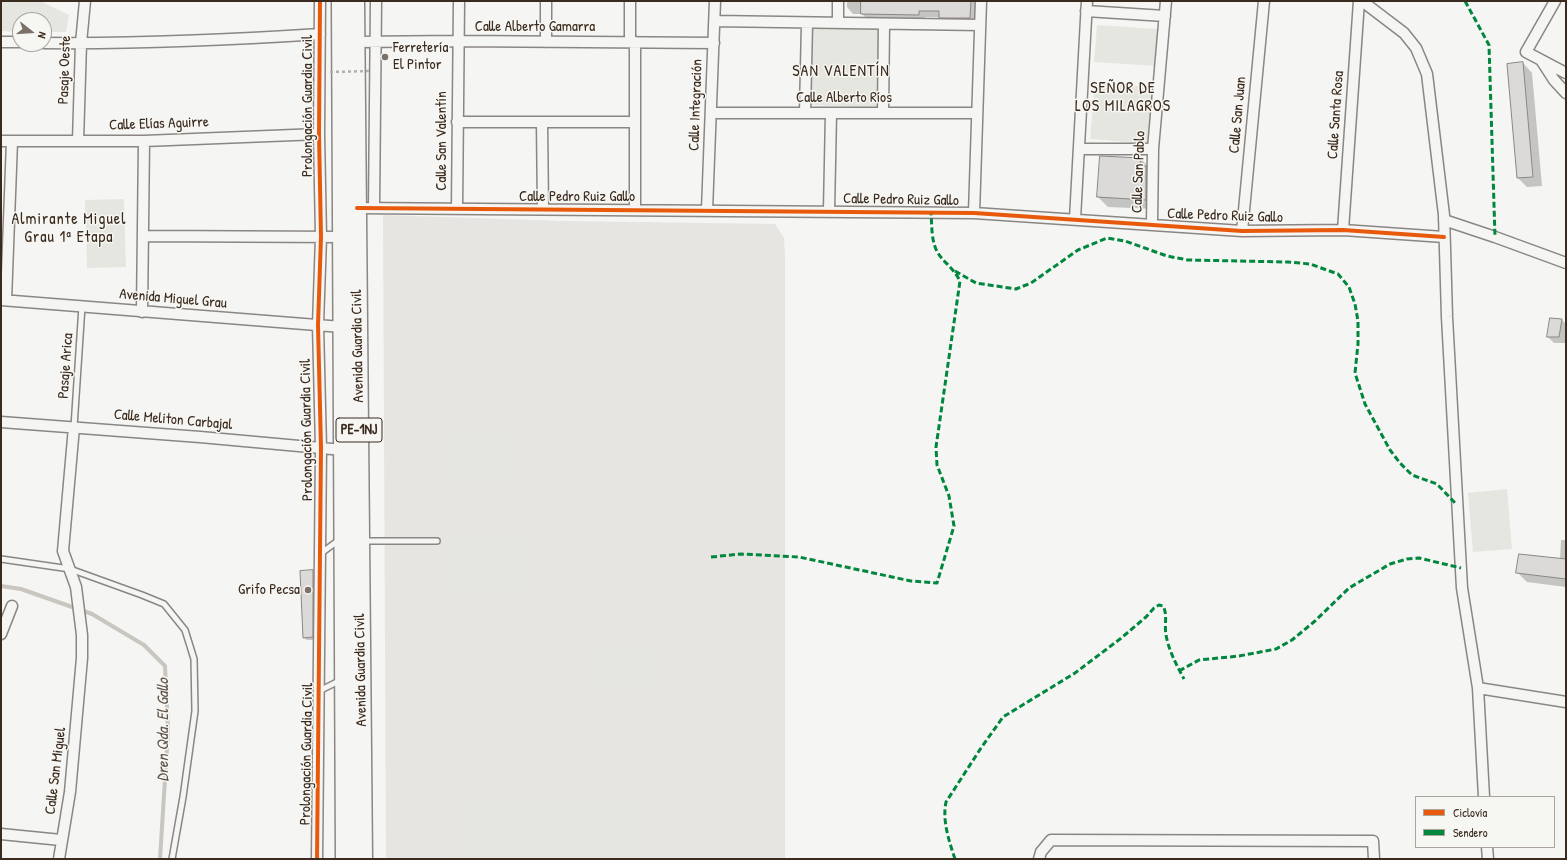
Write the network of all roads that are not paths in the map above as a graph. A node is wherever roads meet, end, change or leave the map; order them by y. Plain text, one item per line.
1 (85, 1) edge
2 (320, 1) edge
3 (341, 1) edge
4 (356, 1) edge
5 (376, 1) edge
6 (459, 1) edge
7 (546, 1) edge
8 (630, 1) edge
9 (715, 1) edge
10 (838, 1) edge
11 (981, 1) edge
12 (1166, 1) edge
13 (1264, 1) edge
14 (1360, 1) edge
15 (1555, 1) edge
16 (1087, 6) edge
17 (1165, 16) junction
18 (715, 21) junction
19 (806, 23) junction
20 (838, 23) junction
21 (884, 24) junction
22 (980, 25) junction
23 (320, 34) junction
24 (458, 41) junction
25 (1, 42) edge
26 (12, 42) edge
27 (52, 42) edge
28 (356, 42) junction
29 (376, 42) junction
30 (546, 42) junction
31 (632, 42) junction
32 (81, 43) junction
33 (714, 43) junction
34 (1541, 60) junction
35 (1566, 73) edge
36 (1566, 93) edge
37 (711, 113) junction
38 (805, 113) junction
39 (831, 113) junction
40 (883, 113) junction
41 (977, 113) junction
42 (457, 122) junction
43 (542, 122) junction
44 (634, 122) junction
45 (319, 134) junction
46 (1, 141) edge
47 (12, 141) junction
48 (78, 141) junction
49 (144, 141) junction
50 (1080, 149) junction
51 (1153, 149) junction
52 (365, 208) junction
53 (457, 209) junction
54 (543, 209) junction
55 (634, 210) junction
56 (706, 210) junction
57 (829, 211) junction
58 (974, 213) junction
59 (1075, 219) junction
60 (1444, 220) junction
61 (1152, 225) junction
62 (1343, 230) junction
63 (1242, 231) junction
64 (143, 236) junction
65 (321, 237) junction
66 (342, 237) junction
67 (1444, 237) junction
68 (1566, 263) edge
69 (3, 300) edge
70 (82, 306) junction
71 (142, 312) junction
72 (318, 325) junction
73 (342, 327) junction
74 (1, 422) edge
75 (74, 427) junction
76 (321, 448) junction
77 (343, 450) junction
78 (352, 539) junction
79 (437, 541) dead end
80 (320, 554) junction
81 (1, 559) edge
82 (70, 569) junction
83 (12, 606) dead end
84 (1, 634) edge
85 (344, 679) junction
86 (1478, 688) junction
87 (319, 691) junction
88 (1566, 702) edge
89 (1484, 796) edge
90 (1, 834) edge
91 (61, 840) junction
92 (1487, 848) edge
93 (59, 859) edge
94 (172, 859) edge
95 (317, 859) edge
96 (345, 859) edge
97 (363, 859) edge
98 (1039, 859) edge
99 (1374, 859) edge
100 (1488, 859) edge

1 - 32 street, Pasaje Oeste
2 - 23 street, Prolongación Guardia Civil
3 - 66 highway, Avenida Guardia Civil / PE-1NJ
4 - 28 highway, Avenida Guardia Civil / PE-1NJ
5 - 29 street
6 - 24 street, Calle San Valentín
7 - 30 street
8 - 31 street
9 - 18 street, Calle Integración
10 - 20 street
11 - 22 street
12 - 17 street, Calle San Pablo
13 - 63 street, Calle San Juan
14 - 60 street
14 - 62 street, Calle Santa Rosa
15 - 34 street
16 - 17 street
16 - 50 street
17 - 51 street, Calle San Pablo
18 - 19 street
18 - 33 street, Calle Integración
19 - 20 street
19 - 38 street
20 - 21 street
21 - 22 street
21 - 40 street
22 - 41 street
23 - 32 street
23 - 45 street, Prolongación Guardia Civil
24 - 29 street, Calle Alberto Gamarra
24 - 30 street, Calle Alberto Gamarra
24 - 42 street, Calle San Valentín
25 - 26 street
27 - 32 street
28 - 29 street, Calle Alberto Gamarra
28 - 52 highway, Avenida Guardia Civil / PE-1NJ
29 - 52 street
30 - 31 street, Calle Alberto Gamarra
31 - 33 street, Calle Alberto Gamarra
31 - 44 street
32 - 48 street, Pasaje Oeste
33 - 37 street, Calle Integración
34 - 35 street
34 - 36 street
37 - 38 street, Calle Alberto Ríos
37 - 56 street, Calle Integración
38 - 39 street, Calle Alberto Ríos
39 - 40 street, Calle Alberto Ríos
39 - 57 street
40 - 41 street, Calle Alberto Ríos
41 - 58 street
42 - 43 street
42 - 53 street, Calle San Valentín
43 - 44 street
43 - 54 street
44 - 55 street
45 - 49 street, Calle Elías Aguirre
45 - 65 street, Prolongación Guardia Civil
46 - 47 street, Calle Elías Aguirre
47 - 48 street, Calle Elías Aguirre
47 - 69 street
48 - 49 street, Calle Elías Aguirre
49 - 64 street
50 - 51 street
50 - 59 street
51 - 61 street, Calle San Pablo
52 - 53 street, Calle Pedro Ruiz Gallo
52 - 78 highway, Avenida Guardia Civil / PE-1NJ
53 - 54 street, Calle Pedro Ruiz Gallo
54 - 55 street, Calle Pedro Ruiz Gallo
55 - 56 street, Calle Pedro Ruiz Gallo
56 - 57 street, Calle Pedro Ruiz Gallo
57 - 58 street, Calle Pedro Ruiz Gallo
58 - 59 street, Calle Pedro Ruiz Gallo
59 - 61 street, Calle Pedro Ruiz Gallo
60 - 67 street
60 - 68 street
61 - 63 street, Calle Pedro Ruiz Gallo
62 - 63 street, Calle Pedro Ruiz Gallo
62 - 67 street, Calle Pedro Ruiz Gallo
64 - 65 street
64 - 71 street
65 - 66 street
65 - 72 street, Prolongación Guardia Civil
66 - 73 highway, Avenida Guardia Civil / PE-1NJ
67 - 86 street
69 - 70 street, Avenida Miguel Grau
70 - 71 street, Avenida Miguel Grau
70 - 75 lane, Pasaje Arica
71 - 72 street, Avenida Miguel Grau
72 - 73 street, Avenida Miguel Grau
72 - 76 street, Prolongación Guardia Civil
73 - 77 highway, Avenida Guardia Civil / PE-1NJ
74 - 75 street, Calle Meliton Carbajal
75 - 76 street, Calle Meliton Carbajal
75 - 82 street, Calle San Miguel
76 - 77 street, Calle Meliton Carbajal
76 - 80 street, Prolongación Guardia Civil
77 - 78 highway, Avenida Guardia Civil / PE-1NJ
78 - 79 lane
78 - 80 lane
78 - 85 highway, Avenida Guardia Civil / PE-1NJ
78 - 97 highway, Avenida Guardia Civil / PE-1NJ
80 - 87 street, Prolongación Guardia Civil
81 - 82 lane
82 - 91 street, Calle San Miguel
82 - 94 lane
83 - 84 street
85 - 87 lane
85 - 96 highway, Avenida Guardia Civil / PE-1NJ
86 - 88 street
86 - 89 street
87 - 95 street, Prolongación Guardia Civil
90 - 91 street
91 - 93 street, Calle San Miguel
92 - 100 street
98 - 99 street

